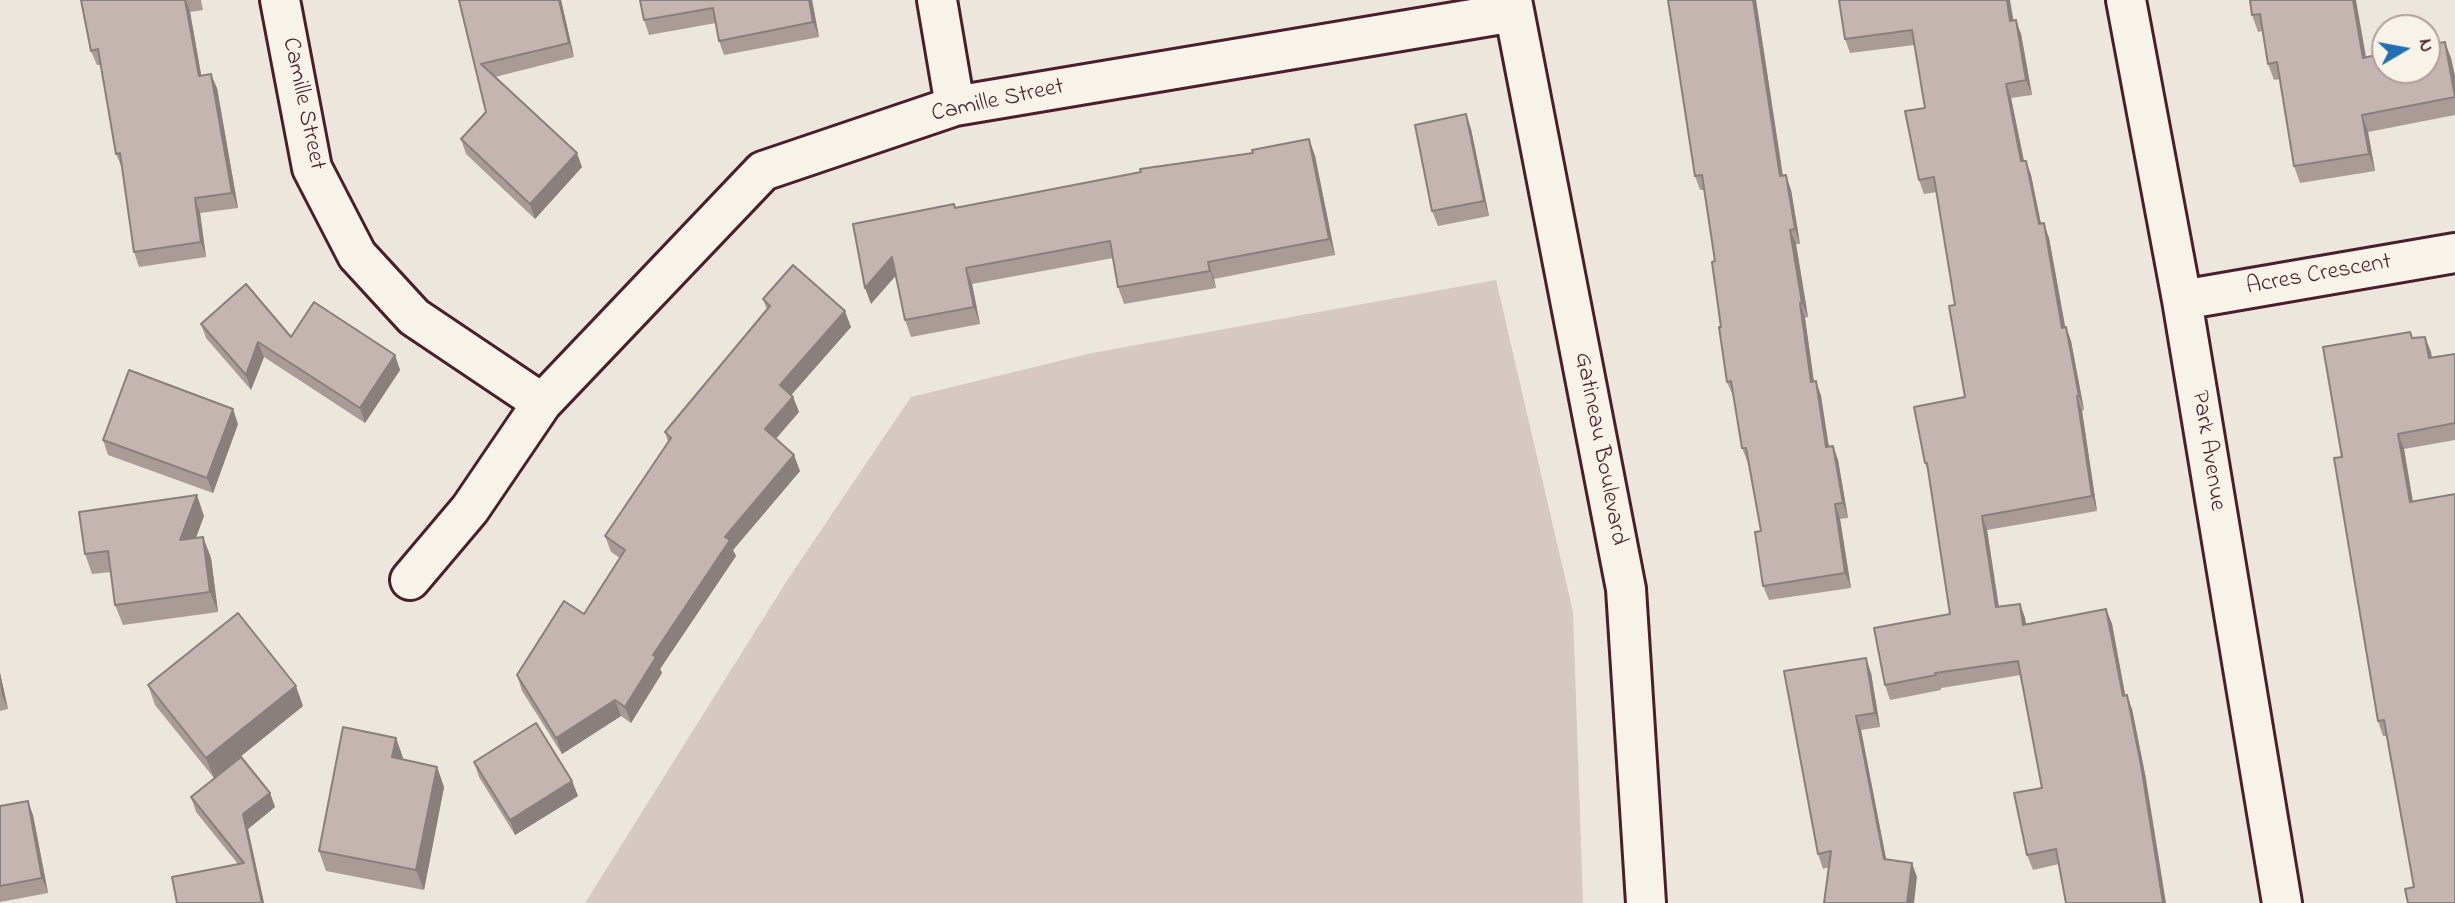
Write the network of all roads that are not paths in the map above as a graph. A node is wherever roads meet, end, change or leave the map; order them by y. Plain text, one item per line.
1 (280, 0) edge
2 (937, 0) edge
3 (2126, 0) edge
4 (1513, 6) edge
5 (955, 106) junction
6 (2455, 253) edge
7 (2182, 300) junction
8 (542, 403) junction
9 (410, 580) dead end
10 (1646, 903) edge
11 (2282, 903) edge

1 - 8 street, Camille Street
2 - 5 street
3 - 7 street, Park Avenue
4 - 5 street, Camille Street
4 - 10 street, Gatineau Boulevard
5 - 8 street, Camille Street
6 - 7 street, Acres Crescent
7 - 11 street, Park Avenue
8 - 9 street, Camille Street

